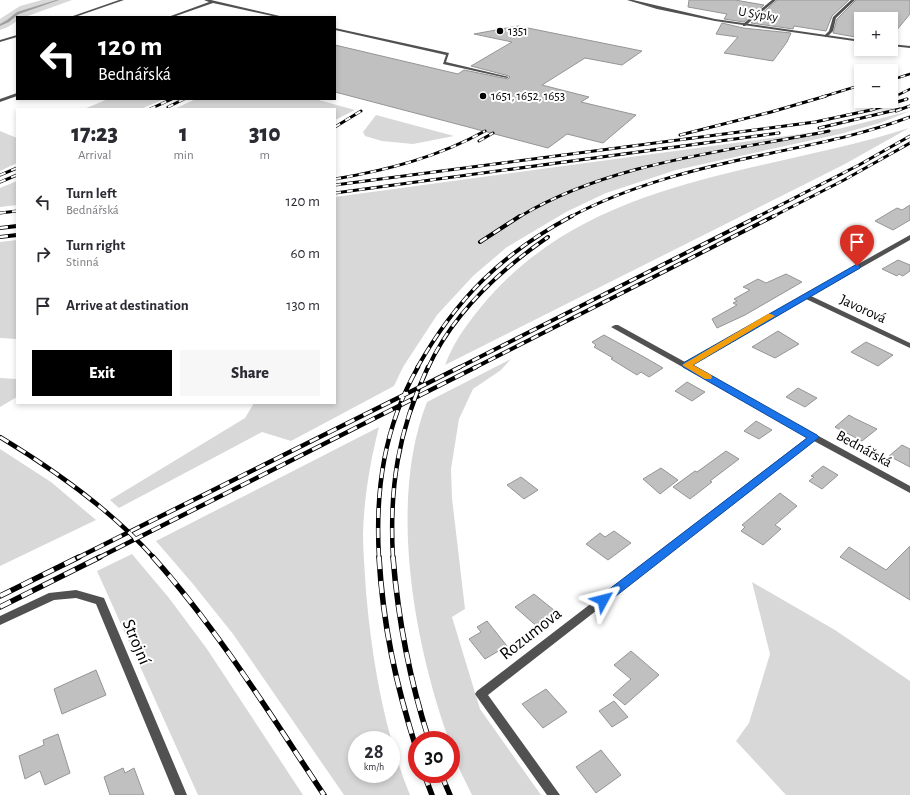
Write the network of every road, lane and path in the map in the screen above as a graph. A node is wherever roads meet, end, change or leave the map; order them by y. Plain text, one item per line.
1 (122, 0) edge
2 (206, 0) edge
3 (629, 0) edge
4 (774, 0) edge
5 (853, 0) edge
6 (212, 2) junction
7 (75, 16) edge
8 (173, 16) edge
9 (277, 16) edge
10 (744, 25) junction
11 (336, 29) edge
12 (16, 36) edge
13 (826, 36) junction
14 (11, 37) junction
15 (16, 39) edge
16 (854, 40) edge
17 (0, 41) edge
18 (898, 46) edge
19 (910, 47) edge
20 (507, 77) dead end
21 (16, 94) edge
22 (0, 101) edge
23 (910, 237) edge
24 (805, 296) junction
25 (615, 327) dead end
26 (910, 346) edge
27 (686, 365) junction
28 (814, 437) junction
29 (910, 490) edge
30 (0, 621) edge
31 (181, 795) edge
32 (554, 795) edge

1 - 7 lane
2 - 6 lane
3 - 10 street, U Sýpky
4 - 10 lane
5 - 13 lane
6 - 8 lane
6 - 9 lane
10 - 13 street, U Sýpky
11 - 20 lane
12 - 14 lane
13 - 16 street, U Sýpky
14 - 15 lane
14 - 17 lane
18 - 19 street
21 - 22 lane
23 - 24 street
24 - 26 street, Javorová
24 - 27 street
25 - 27 street, Bednářská
27 - 28 street, Bednářská
28 - 29 street, Bednářská
28 - 32 street, Rozumova
30 - 31 street, Strojní

